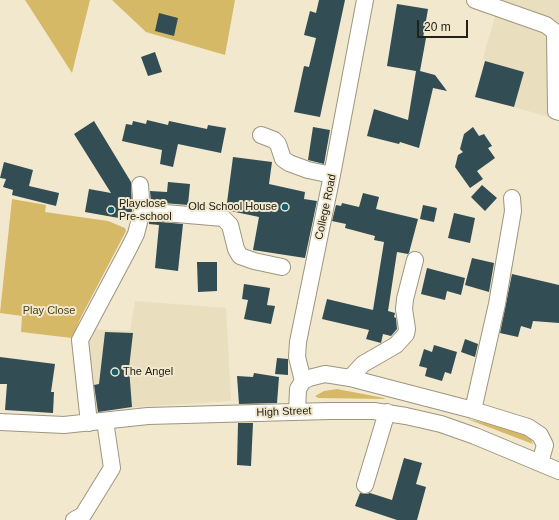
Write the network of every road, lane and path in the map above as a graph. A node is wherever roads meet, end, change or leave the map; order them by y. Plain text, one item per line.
1 (365, 0) edge
2 (475, 0) edge
3 (559, 112) edge
4 (261, 135) dead end
5 (332, 175) junction
6 (140, 185) dead end
7 (512, 198) dead end
8 (142, 211) junction
9 (415, 260) dead end
10 (282, 267) dead end
11 (350, 378) junction
12 (304, 381) junction
13 (473, 410) junction
14 (297, 412) junction
15 (387, 412) junction
16 (105, 421) junction
17 (0, 422) edge
18 (88, 423) junction
19 (540, 463) junction
20 (559, 471) edge
21 (366, 485) dead end
22 (74, 520) edge

1 - 5 street, College Road
2 - 3 street
4 - 5 street
5 - 12 street, College Road
6 - 8 street
7 - 13 street
8 - 10 street
8 - 18 street
9 - 11 street
11 - 12 street
11 - 13 street
12 - 14 street
13 - 19 street
14 - 15 street, High Street
14 - 16 street, High Street
15 - 19 street, High Street
15 - 21 street
16 - 18 street, High Street
16 - 22 street
17 - 18 street, High Street
19 - 20 street, High Street

